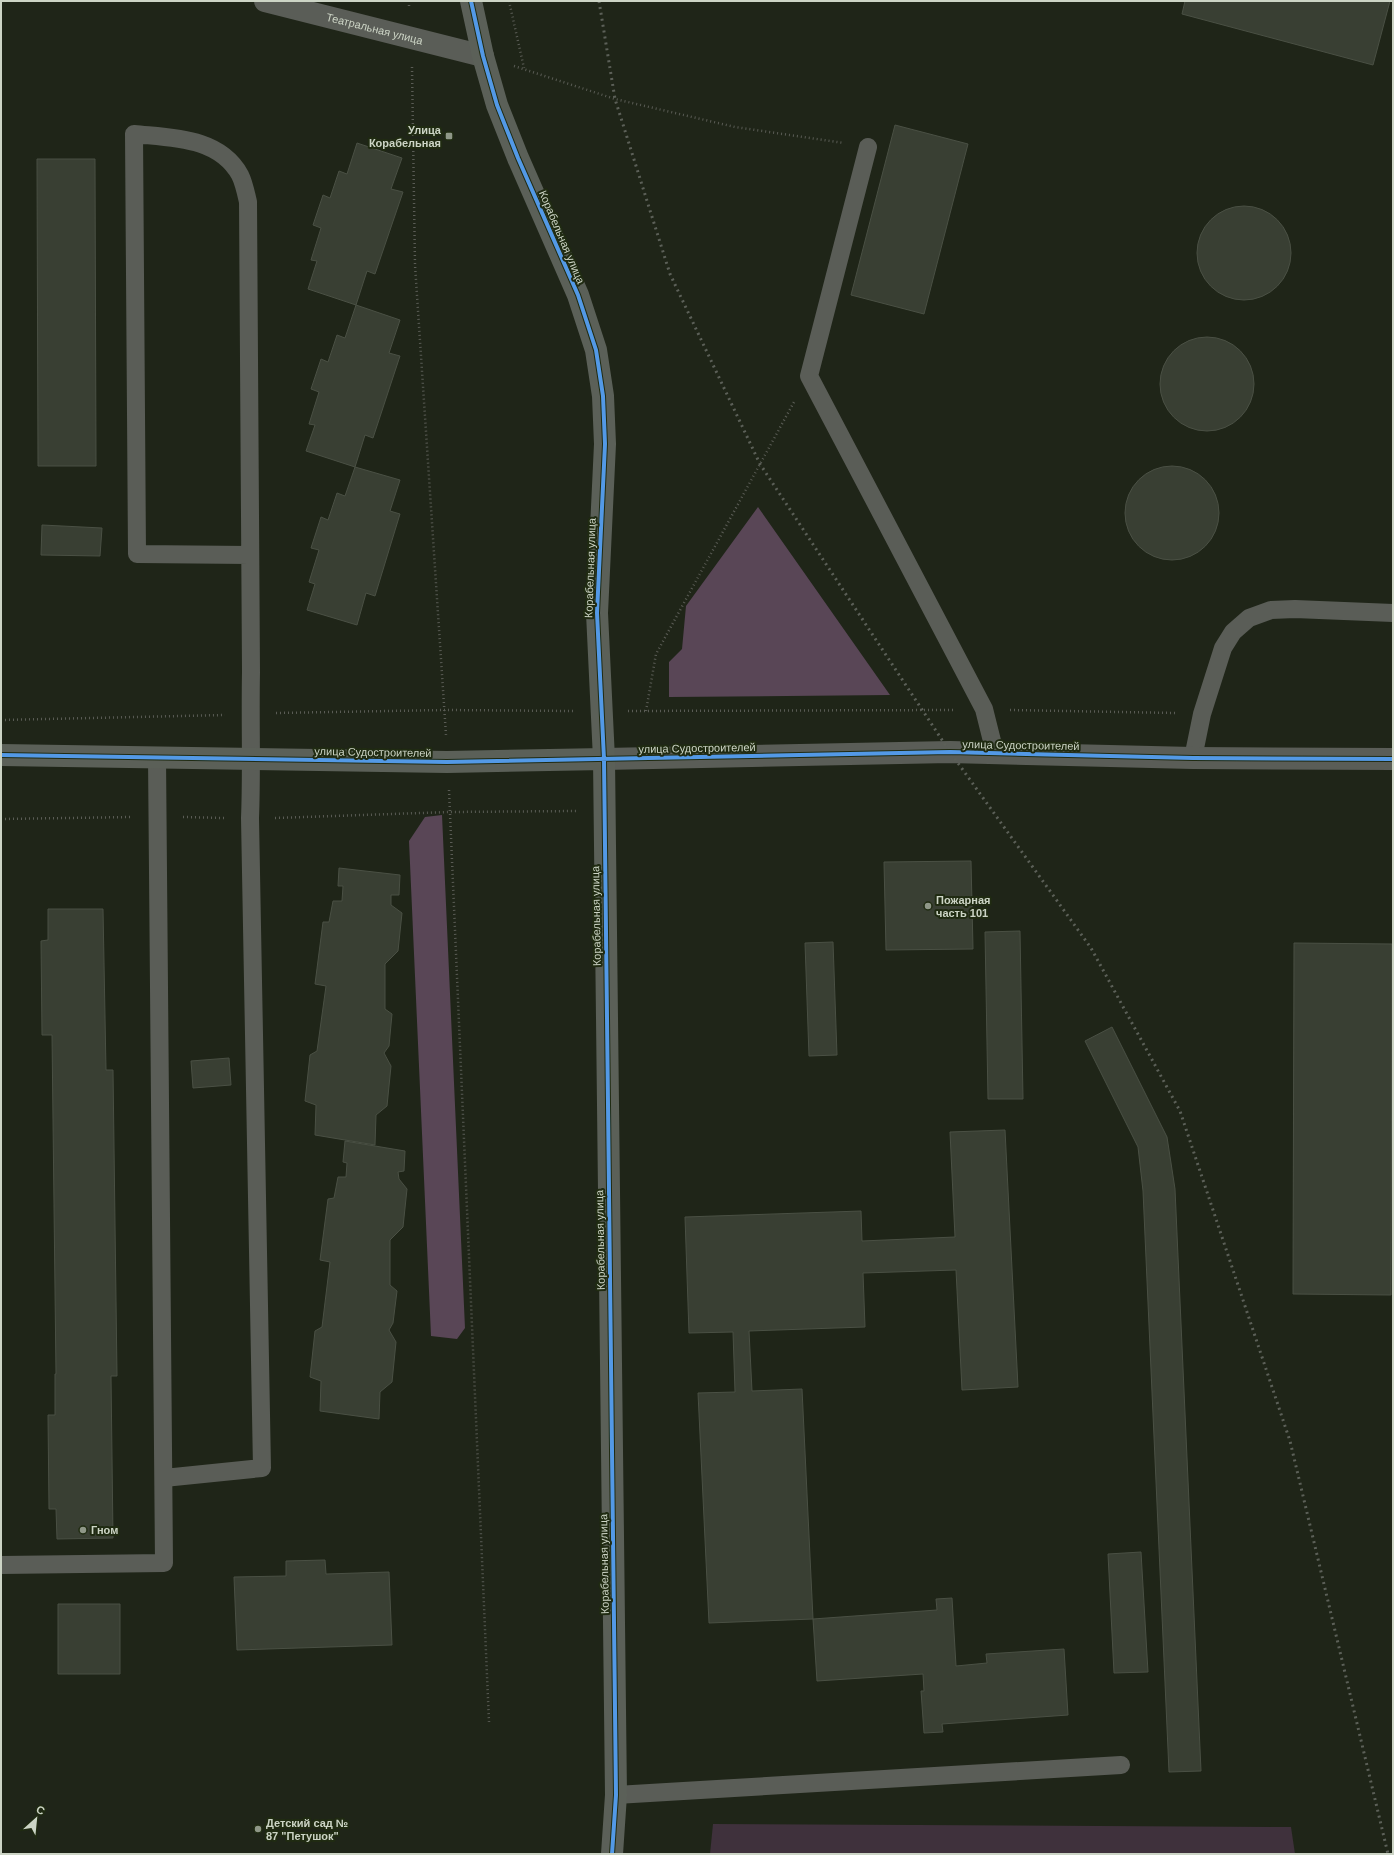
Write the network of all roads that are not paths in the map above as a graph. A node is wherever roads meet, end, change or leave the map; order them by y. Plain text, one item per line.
1 (265, 1) edge
2 (471, 1) edge
3 (484, 56) junction
4 (868, 147) road end
5 (250, 555) junction
6 (1393, 613) edge
7 (995, 753) junction
8 (1, 755) edge
9 (157, 757) junction
10 (1193, 758) junction
11 (604, 759) junction
12 (1393, 759) edge
13 (252, 760) junction
14 (164, 1478) junction
15 (1, 1565) edge
16 (1121, 1765) dead end
17 (616, 1795) junction
18 (612, 1854) edge

1 - 3 street, Театральная улица
2 - 3 street, Корабельная улица
3 - 11 street, Корабельная улица
4 - 7 lane
5 - 5 lane
5 - 13 lane
6 - 10 lane
7 - 10 street, улица Судостроителей
7 - 11 street, улица Судостроителей
8 - 9 street, улица Судостроителей
9 - 13 street, улица Судостроителей
9 - 14 lane
10 - 12 street, улица Судостроителей
11 - 13 street, улица Судостроителей
11 - 17 street, Корабельная улица
13 - 14 lane
14 - 15 lane
16 - 17 lane
17 - 18 street, Корабельная улица

